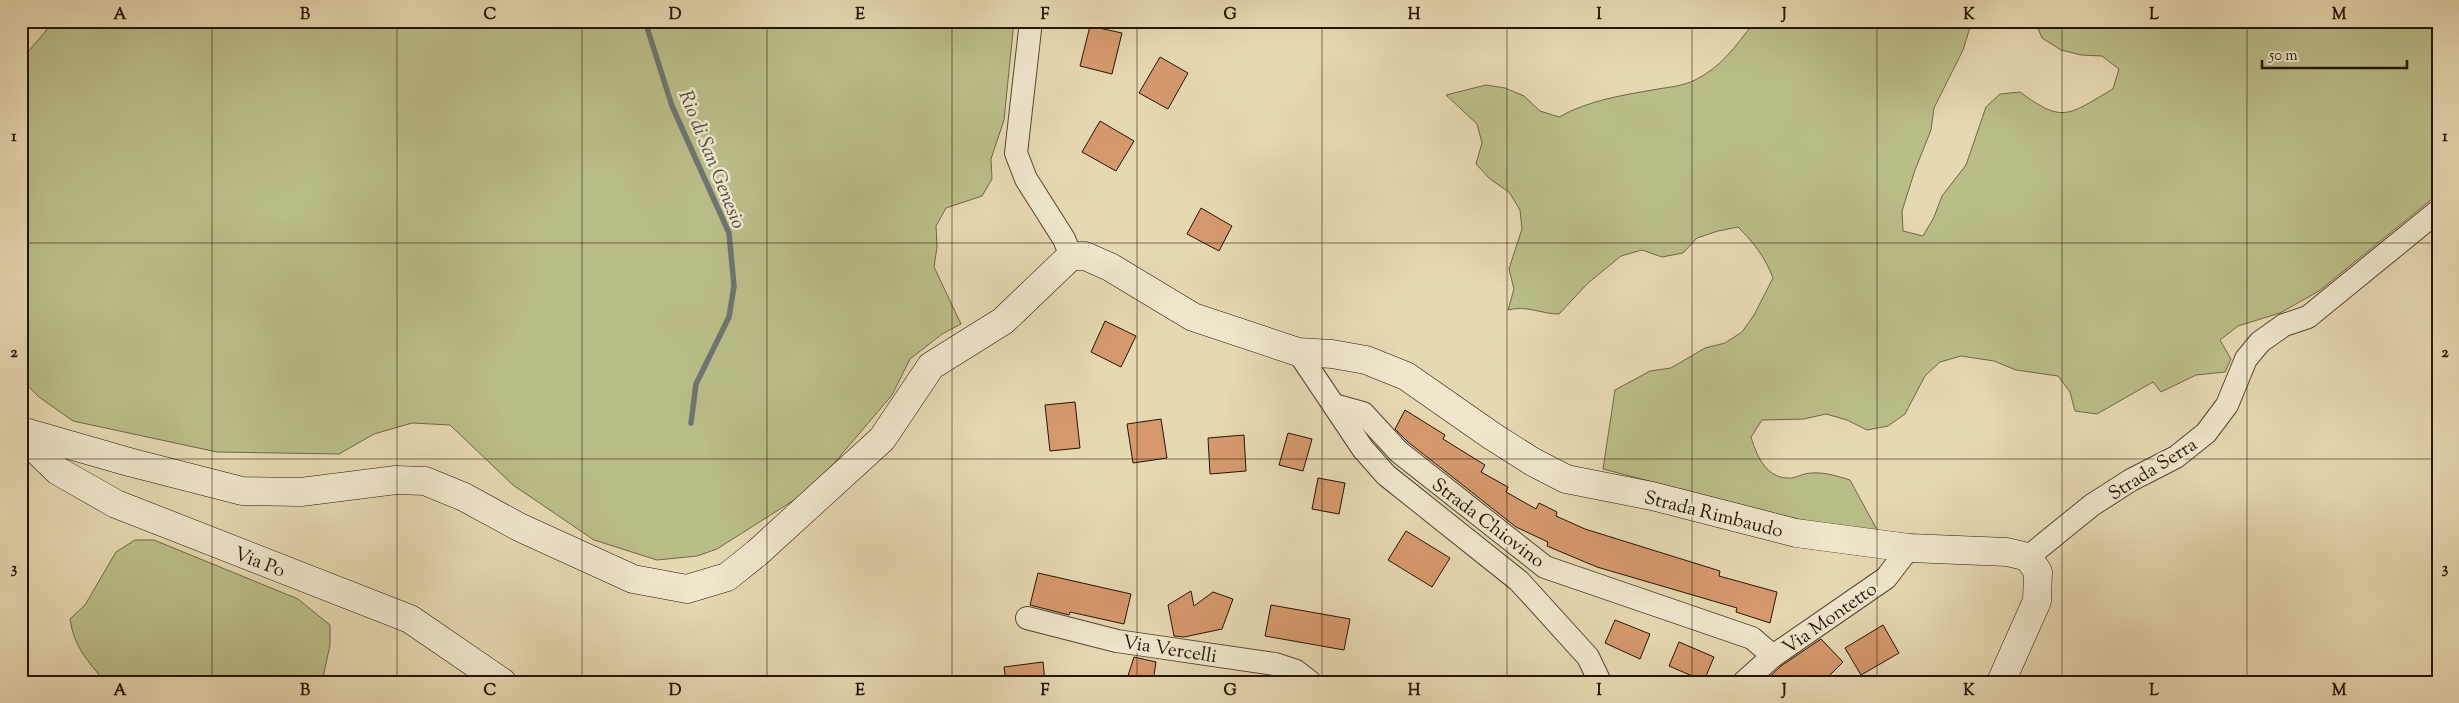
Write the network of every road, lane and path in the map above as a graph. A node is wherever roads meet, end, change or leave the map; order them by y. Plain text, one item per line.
1 (1031, 21) edge
2 (2438, 211) edge
3 (1071, 256) junction
4 (1298, 352) junction
5 (1334, 406) junction
6 (21, 431) edge
7 (21, 435) edge
8 (1909, 548) junction
9 (2028, 557) junction
10 (1027, 618) dead end
11 (1773, 656) junction
12 (502, 682) edge
13 (1310, 682) edge
14 (1600, 682) edge
15 (1744, 682) edge
16 (2001, 682) edge

1 - 3 street
2 - 9 street, Strada Serra
3 - 4 street, Strada Rimbaudo
3 - 6 street
4 - 5 street, Strada Chiovino
4 - 8 street, Strada Rimbaudo
5 - 11 street, Strada Chiovino
5 - 14 street, Strada Chiovino
7 - 12 street, Via Po
8 - 9 street, Strada Rimbaudo
8 - 11 street, Via Montetto
9 - 16 street
10 - 13 street, Via Vercelli
11 - 15 street, Via Montetto

